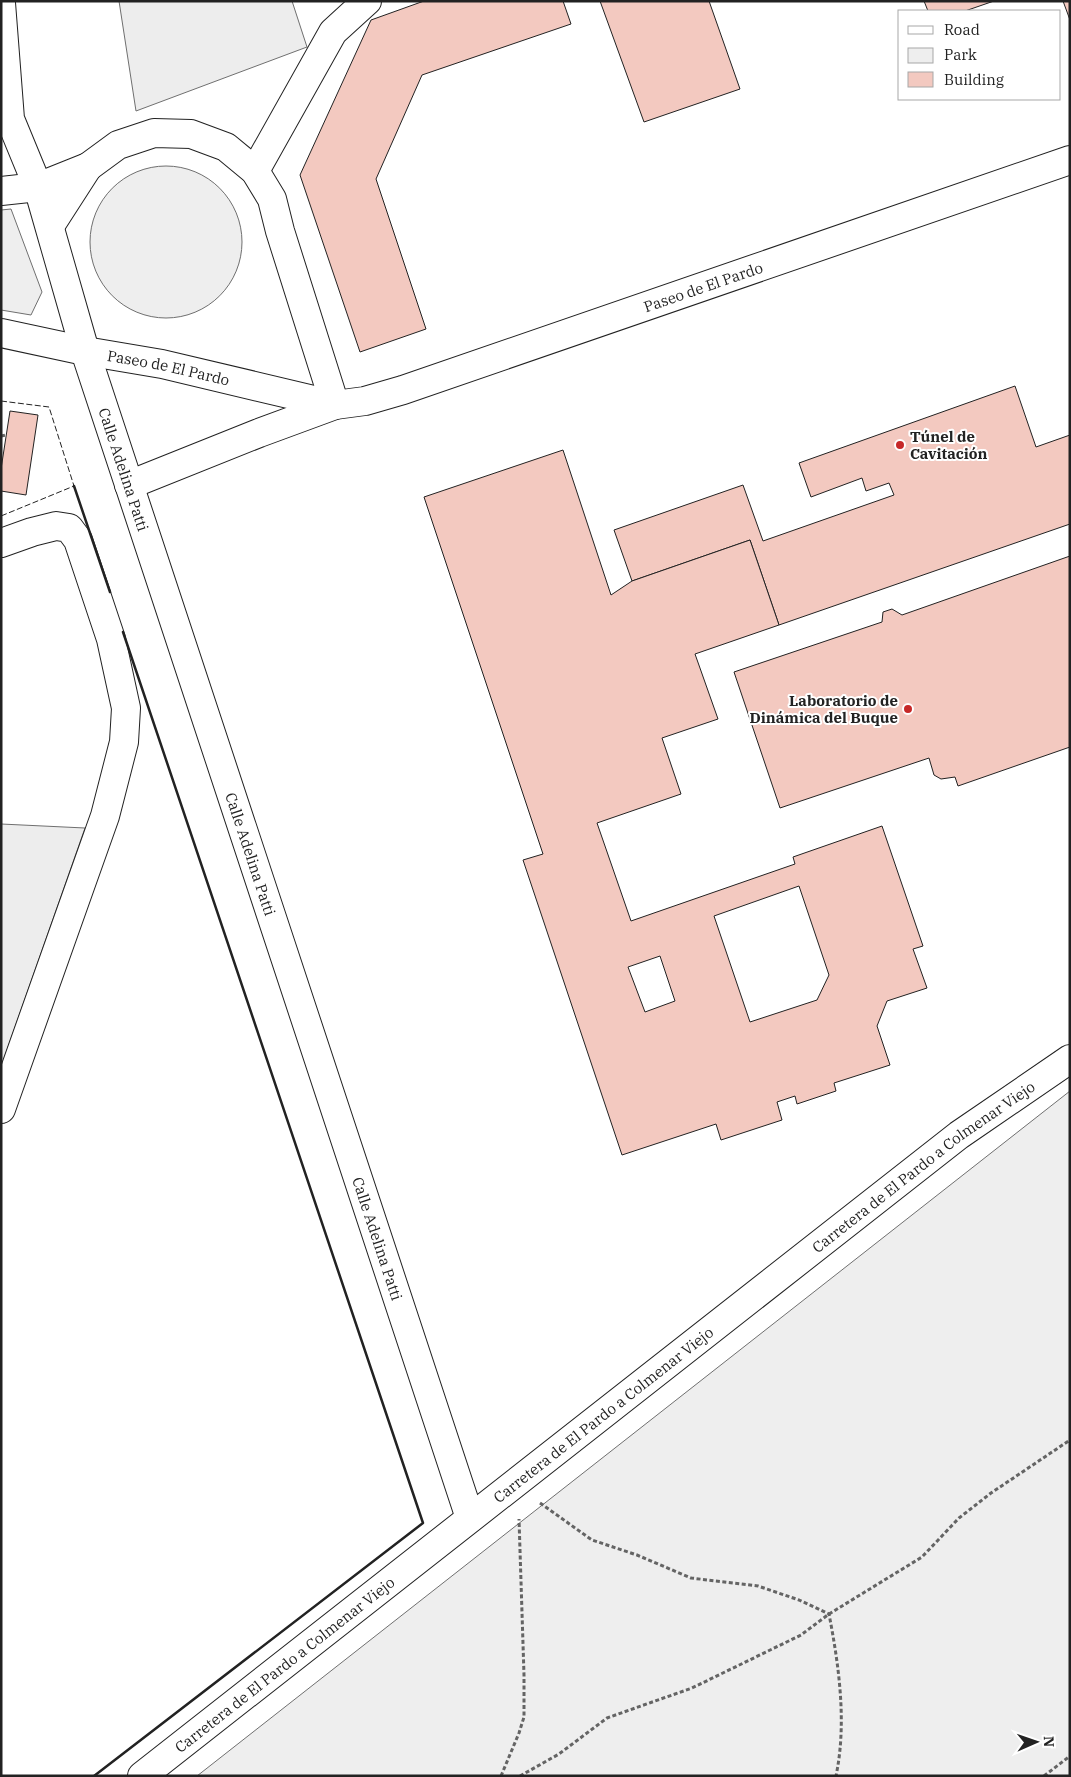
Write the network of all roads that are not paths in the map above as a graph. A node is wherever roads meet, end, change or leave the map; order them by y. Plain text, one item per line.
1 (367, 1) edge
2 (1, 3) edge
3 (1070, 160) edge
4 (88, 167) junction
5 (255, 171) junction
6 (38, 187) junction
7 (1, 191) edge
8 (50, 226) junction
9 (1, 333) edge
10 (85, 351) junction
11 (335, 405) junction
12 (129, 485) junction
13 (1, 543) edge
14 (1070, 1059) edge
15 (1, 1109) edge
16 (470, 1518) junction
17 (142, 1776) edge

1 - 5 street
2 - 6 street, Calle Adelina Patti
3 - 11 street, Paseo de El Pardo
4 - 5 street
4 - 6 street
4 - 8 street
5 - 11 street
6 - 7 street
6 - 8 street, Calle Adelina Patti
8 - 10 street, Calle Adelina Patti
9 - 10 street, Paseo de El Pardo
10 - 11 street, Paseo de El Pardo
10 - 12 street, Calle Adelina Patti
11 - 12 street, Paseo de El Pardo
12 - 16 street, Calle Adelina Patti
13 - 15 street
14 - 16 street, Carretera de El Pardo a Colmenar Viejo
16 - 17 street, Carretera de El Pardo a Colmenar Viejo

